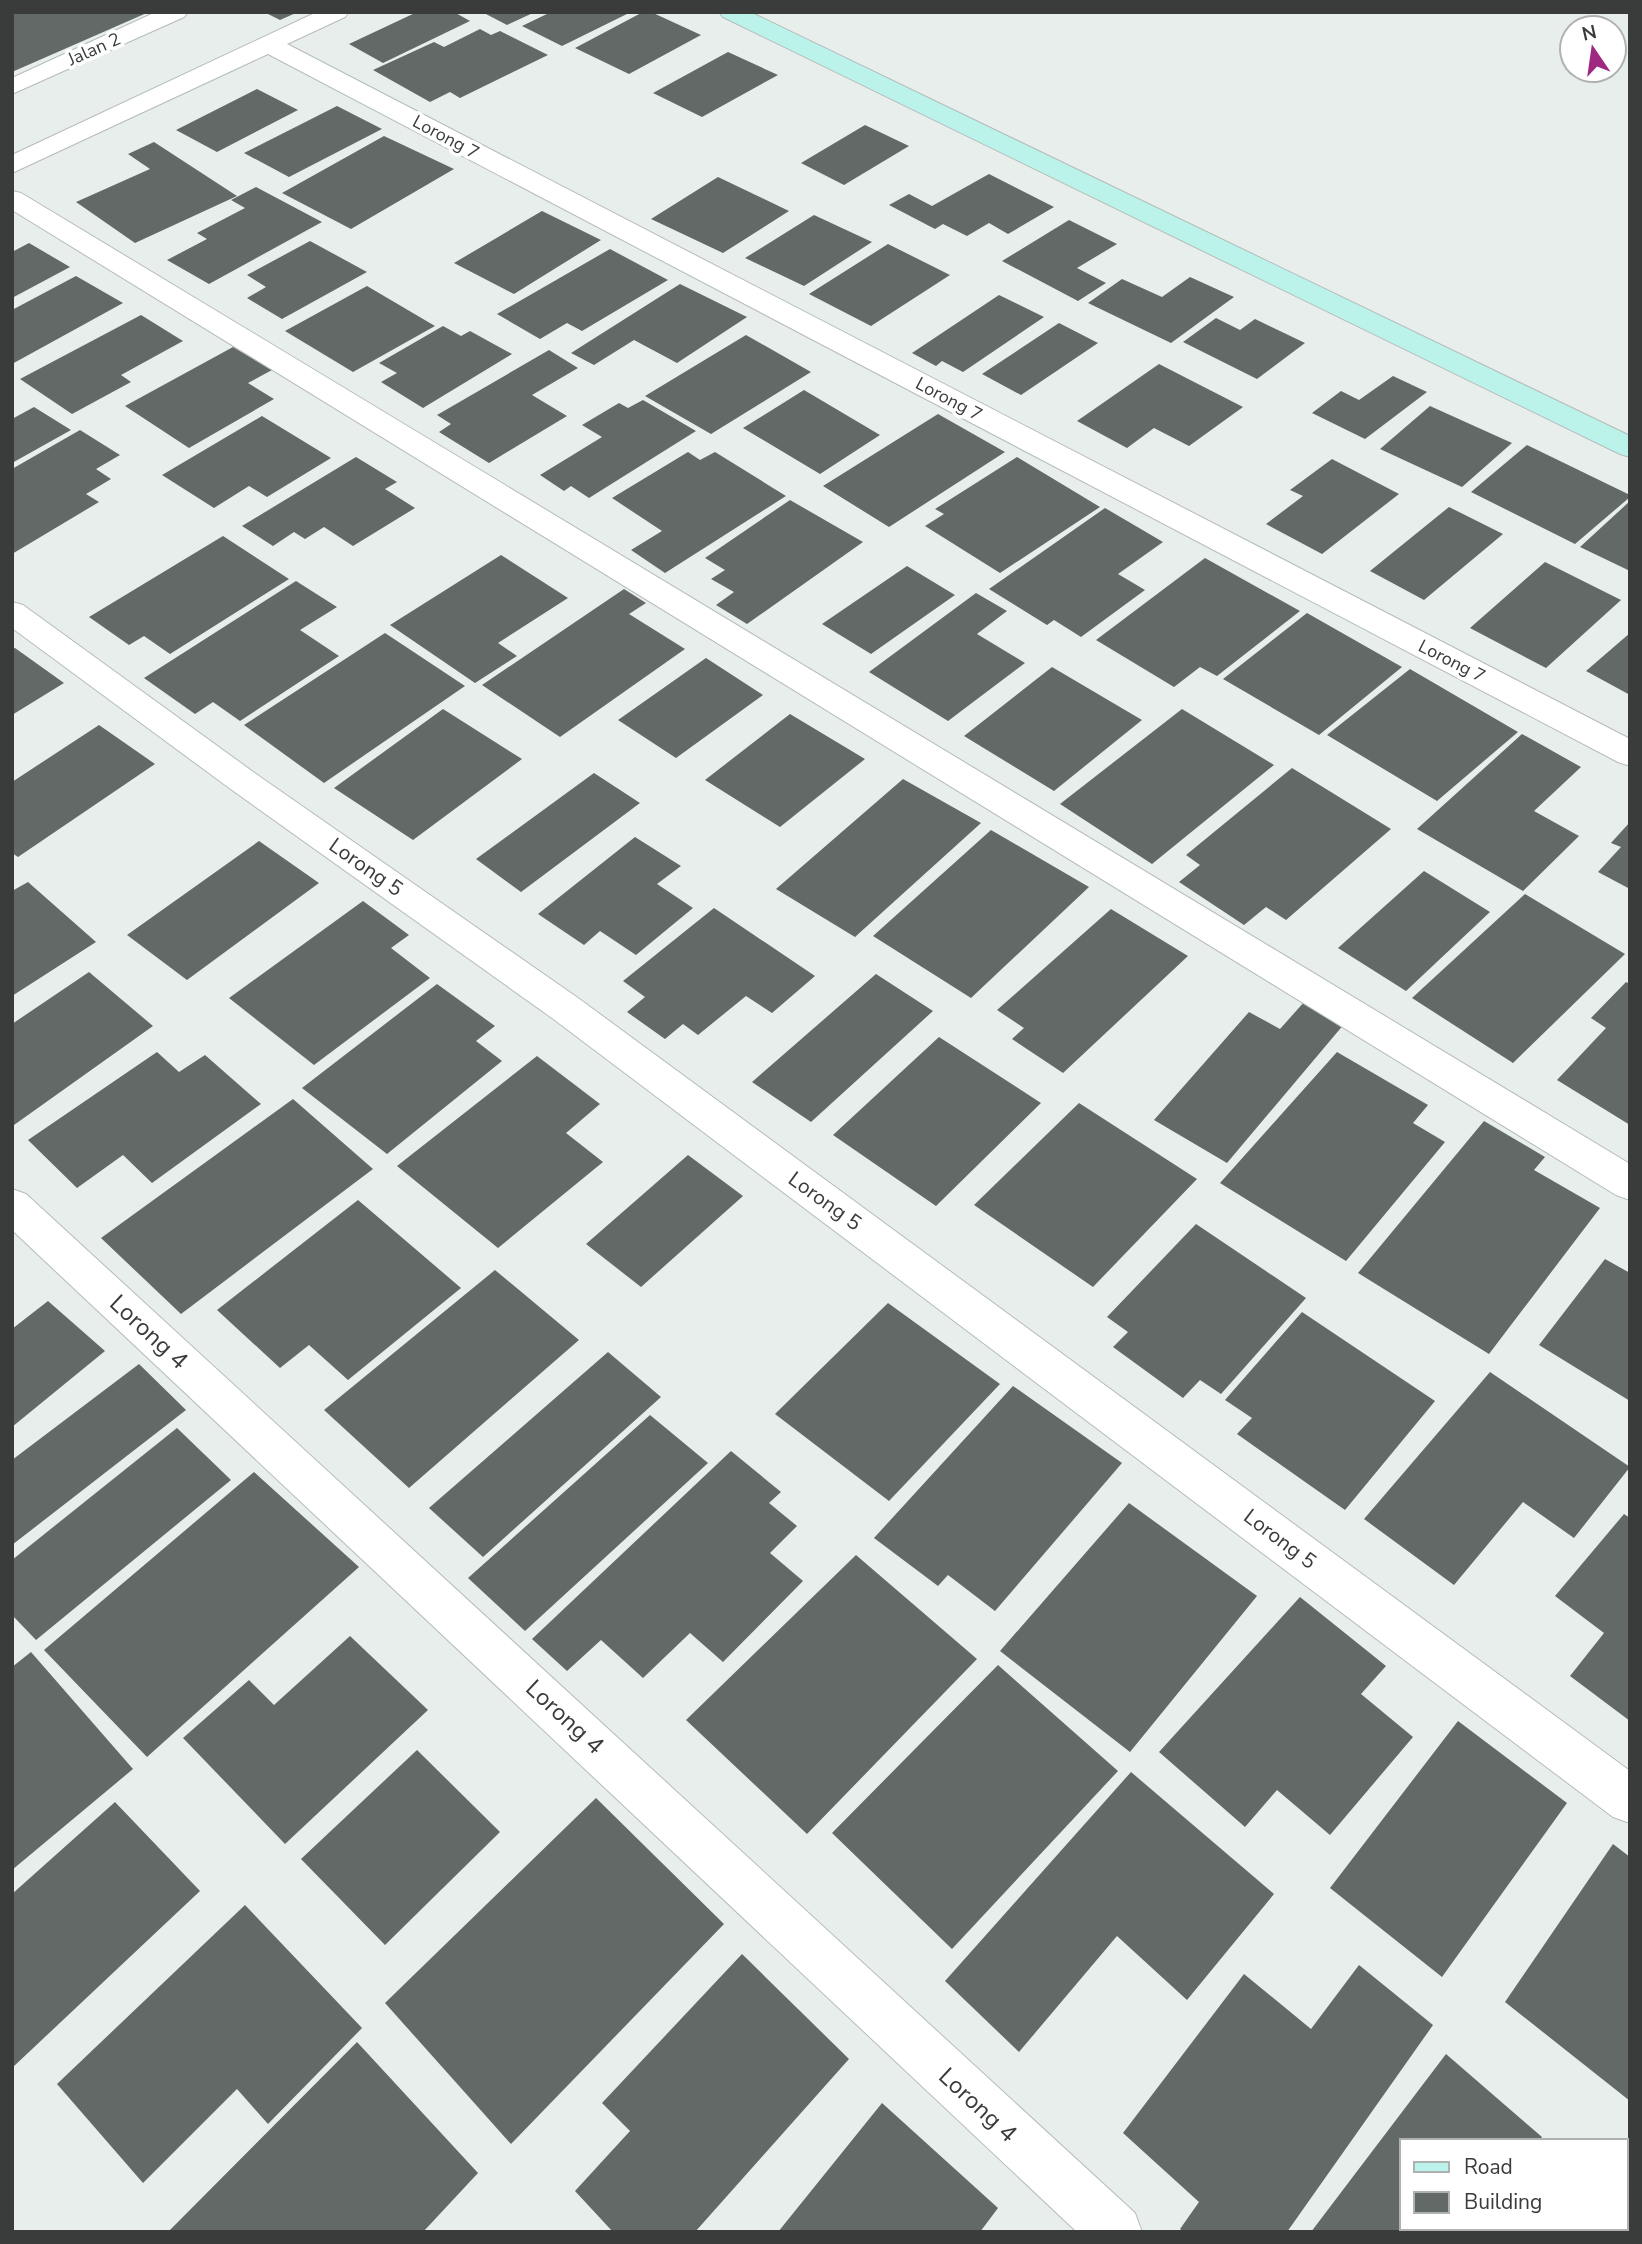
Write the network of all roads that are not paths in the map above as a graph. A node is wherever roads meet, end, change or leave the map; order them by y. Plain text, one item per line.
1 (176, 12) edge
2 (337, 12) edge
3 (730, 12) edge
4 (268, 44) junction
5 (12, 86) edge
6 (12, 165) edge
7 (12, 199) edge
8 (1630, 448) edge
9 (12, 612) edge
10 (1630, 754) edge
11 (1630, 1184) edge
12 (12, 1205) edge
13 (1630, 1800) edge
14 (1116, 2232) edge

1 - 5 street, Jalan 2
2 - 4 street
3 - 8 street
4 - 6 street
4 - 10 street, Lorong 7
7 - 11 street
9 - 13 street, Lorong 5
12 - 14 street, Lorong 4

